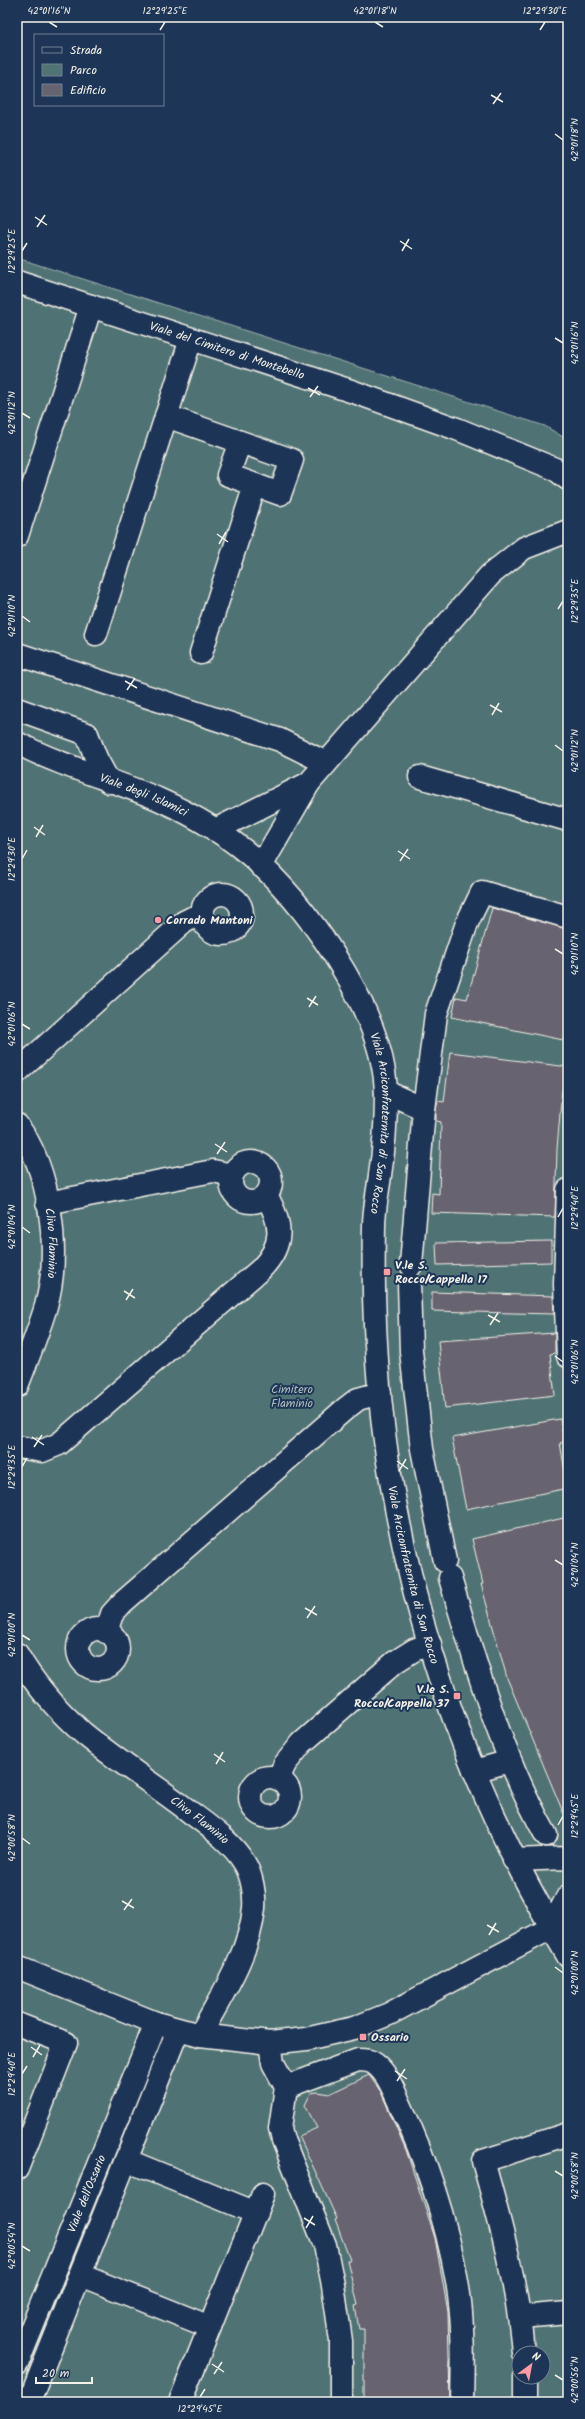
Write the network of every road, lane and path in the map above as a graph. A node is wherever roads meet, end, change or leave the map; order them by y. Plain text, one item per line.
1 (17, 282) edge
2 (91, 306) junction
3 (191, 339) junction
4 (166, 416) junction
5 (240, 442) junction
6 (568, 479) edge
7 (255, 485) junction
8 (568, 531) edge
9 (17, 536) edge
10 (96, 634) dead end
11 (201, 653) dead end
12 (17, 654) edge
13 (17, 709) edge
14 (17, 743) edge
15 (326, 763) junction
16 (420, 777) dead end
17 (109, 782) junction
18 (309, 783) junction
19 (568, 820) edge
20 (215, 830) junction
21 (261, 866) junction
22 (203, 917) dead end
23 (568, 917) edge
24 (17, 1072) edge
25 (386, 1092) junction
26 (424, 1109) junction
27 (17, 1125) edge
28 (568, 1190) edge
29 (47, 1203) junction
30 (568, 1356) edge
31 (17, 1386) edge
32 (380, 1393) junction
33 (17, 1447) edge
34 (424, 1456) junction
35 (388, 1459) junction
36 (106, 1632) dead end
37 (430, 1644) junction
38 (17, 1654) edge
39 (510, 1761) junction
40 (474, 1772) junction
41 (278, 1779) dead end
42 (546, 1835) dead end
43 (568, 1858) edge
44 (514, 1860) junction
45 (568, 1896) edge
46 (551, 1928) junction
47 (568, 1956) edge
48 (17, 1967) edge
49 (156, 2023) junction
50 (17, 2024) edge
51 (178, 2030) junction
52 (200, 2035) junction
53 (270, 2043) junction
54 (286, 2087) junction
55 (568, 2134) edge
56 (126, 2160) junction
57 (17, 2169) edge
58 (80, 2275) junction
59 (568, 2313) edge
60 (520, 2317) junction
61 (210, 2327) junction
62 (522, 2345) edge
63 (17, 2364) edge
64 (525, 2385) edge
65 (29, 2402) edge
66 (180, 2402) edge
67 (341, 2402) edge
68 (462, 2402) edge
69 (525, 2402) edge

1 - 2 lane, Viale del Cimitero di Montebello
2 - 3 lane, Viale del Cimitero di Montebello
2 - 9 lane
3 - 4 lane
3 - 6 lane, Viale del Cimitero di Montebello
4 - 5 lane
4 - 10 lane
5 - 7 lane
5 - 7 lane
7 - 11 lane
8 - 15 lane
12 - 15 lane
13 - 17 lane
14 - 17 lane, Viale degli Islamici
15 - 18 lane
16 - 19 lane
17 - 20 lane, Viale degli Islamici
18 - 20 lane
18 - 21 lane
20 - 21 lane, Viale degli Islamici
21 - 25 lane, Viale Arciconfraternita di San Rocco
22 - 24 lane
23 - 26 lane
25 - 26 lane
25 - 32 lane, Viale Arciconfraternita di San Rocco
26 - 34 lane
27 - 29 lane, Clivo Flaminio
28 - 30 lane
29 - 31 lane, Clivo Flaminio
29 - 33 lane
32 - 35 lane, Viale Arciconfraternita di San Rocco
32 - 36 lane
34 - 35 lane
34 - 39 lane
35 - 37 lane, Viale Arciconfraternita di San Rocco
37 - 40 lane, Viale Arciconfraternita di San Rocco
37 - 41 lane
38 - 52 lane, Clivo Flaminio
39 - 40 lane
39 - 42 lane
40 - 44 lane, Viale Arciconfraternita di San Rocco
43 - 44 lane
44 - 46 lane, Viale Arciconfraternita di San Rocco
45 - 46 lane
46 - 47 lane, Viale Arciconfraternita di San Rocco
46 - 53 lane
48 - 49 lane
49 - 51 lane
49 - 63 lane, Viale dell'Ossario
50 - 57 lane
51 - 52 lane
51 - 56 lane
52 - 53 lane
53 - 54 lane
54 - 67 lane
54 - 68 lane
55 - 60 lane
56 - 58 lane
56 - 61 lane
58 - 61 lane
58 - 65 lane
59 - 60 lane
60 - 62 lane
61 - 66 lane
64 - 69 lane

